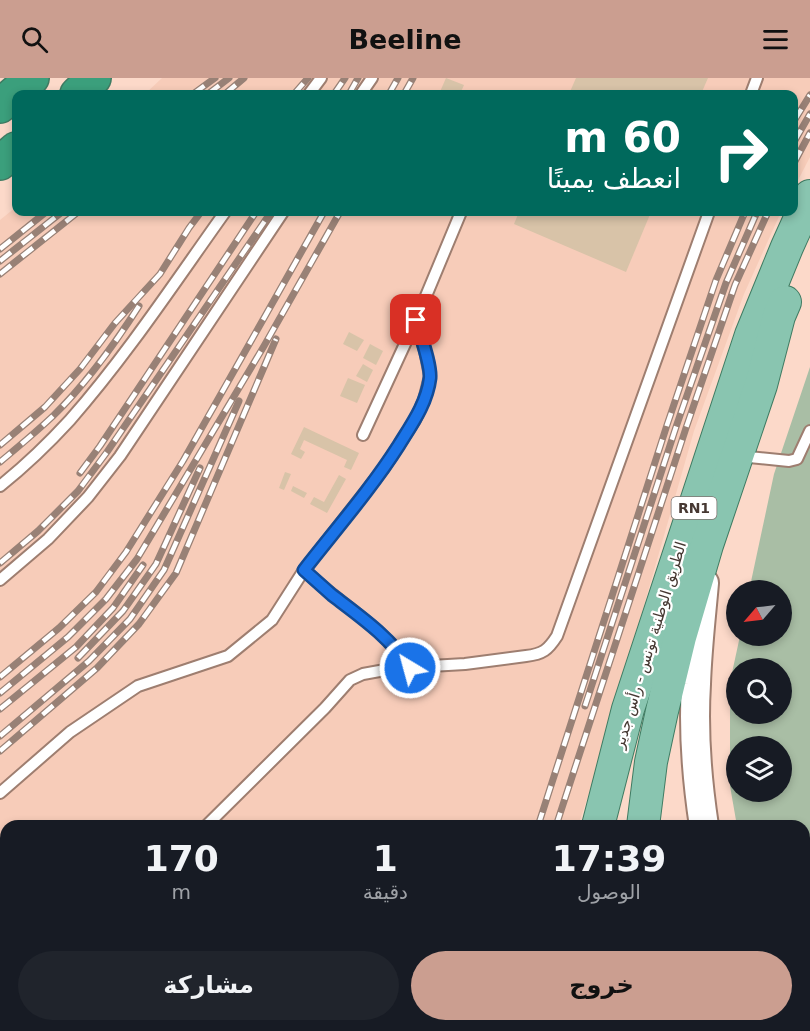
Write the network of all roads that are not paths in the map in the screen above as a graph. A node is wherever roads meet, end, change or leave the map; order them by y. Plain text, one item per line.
1 (32, 78) edge
2 (94, 78) edge
3 (18, 90) edge
4 (81, 90) edge
5 (12, 96) edge
6 (0, 106) edge
7 (12, 152) edge
8 (0, 163) edge
9 (810, 196) edge
10 (222, 216) edge
11 (280, 216) edge
12 (459, 216) edge
13 (708, 216) edge
14 (810, 245) edge
15 (416, 320) junction
16 (810, 431) edge
17 (363, 435) dead end
18 (738, 456) junction
19 (0, 486) edge
20 (707, 545) junction
21 (304, 570) junction
22 (0, 580) edge
23 (410, 668) junction
24 (0, 793) edge
25 (212, 820) edge
26 (600, 820) edge
27 (645, 820) edge
28 (703, 820) edge

1 - 3 highway
2 - 4 highway
5 - 6 highway
7 - 8 highway
9 - 26 main road, الطريق الوطنية تونس - رأس جدير / RN1
10 - 19 lane
11 - 22 lane
12 - 15 lane
13 - 23 lane
14 - 18 main road, الطريق الوطنية تونس - رأس جدير / RN1
15 - 17 lane
15 - 21 lane
16 - 18 lane
18 - 20 main road, الطريق الوطنية تونس - رأس جدير / RN1
20 - 27 main road, الطريق الوطنية تونس - رأس جدير / RN1
20 - 28 main road
21 - 23 lane
21 - 24 lane
23 - 25 lane

